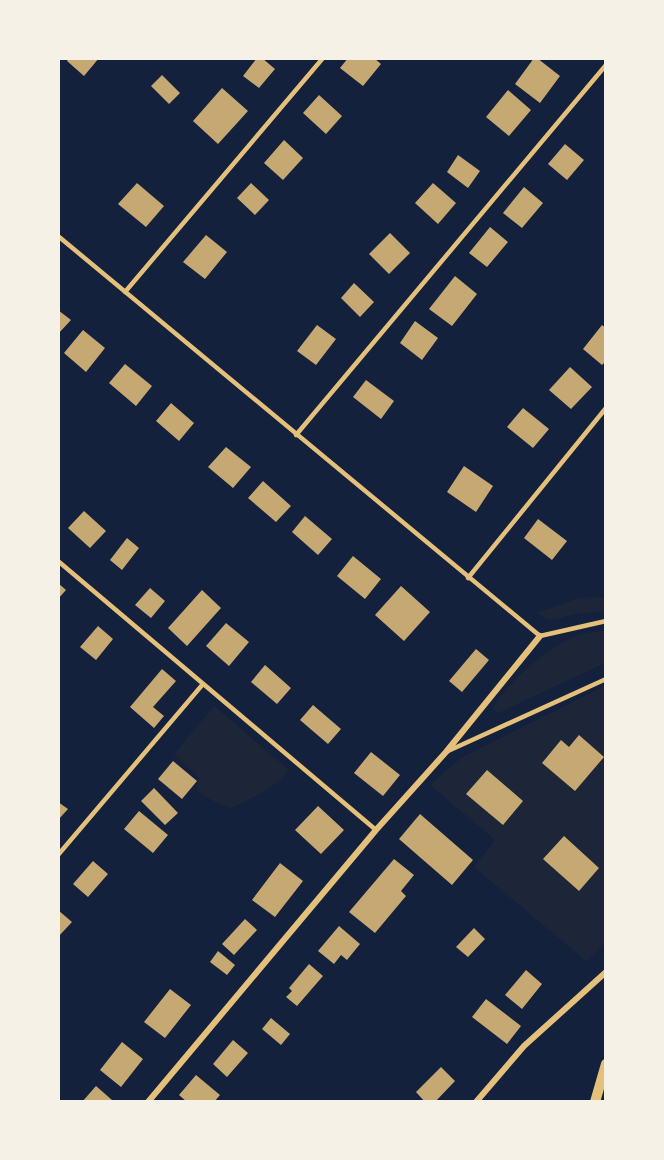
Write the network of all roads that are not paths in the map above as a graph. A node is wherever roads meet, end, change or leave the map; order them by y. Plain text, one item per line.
1 (323, 58) edge
2 (606, 65) edge
3 (58, 236) edge
4 (125, 292) junction
5 (606, 408) edge
6 (296, 435) junction
7 (58, 561) edge
8 (468, 578) junction
9 (606, 621) edge
10 (540, 636) junction
11 (606, 679) edge
12 (203, 684) junction
13 (446, 752) junction
14 (376, 830) junction
15 (58, 855) edge
16 (606, 972) edge
17 (606, 1064) edge
18 (148, 1101) edge
19 (476, 1101) edge
20 (595, 1101) edge

1 - 4 lane
2 - 6 lane
3 - 4 lane
4 - 6 lane
5 - 8 lane
6 - 8 lane
7 - 12 lane
8 - 10 lane
9 - 10 lane
10 - 13 street
11 - 13 lane
12 - 14 lane
12 - 15 lane
13 - 14 street
14 - 18 street
16 - 19 street
17 - 20 street

